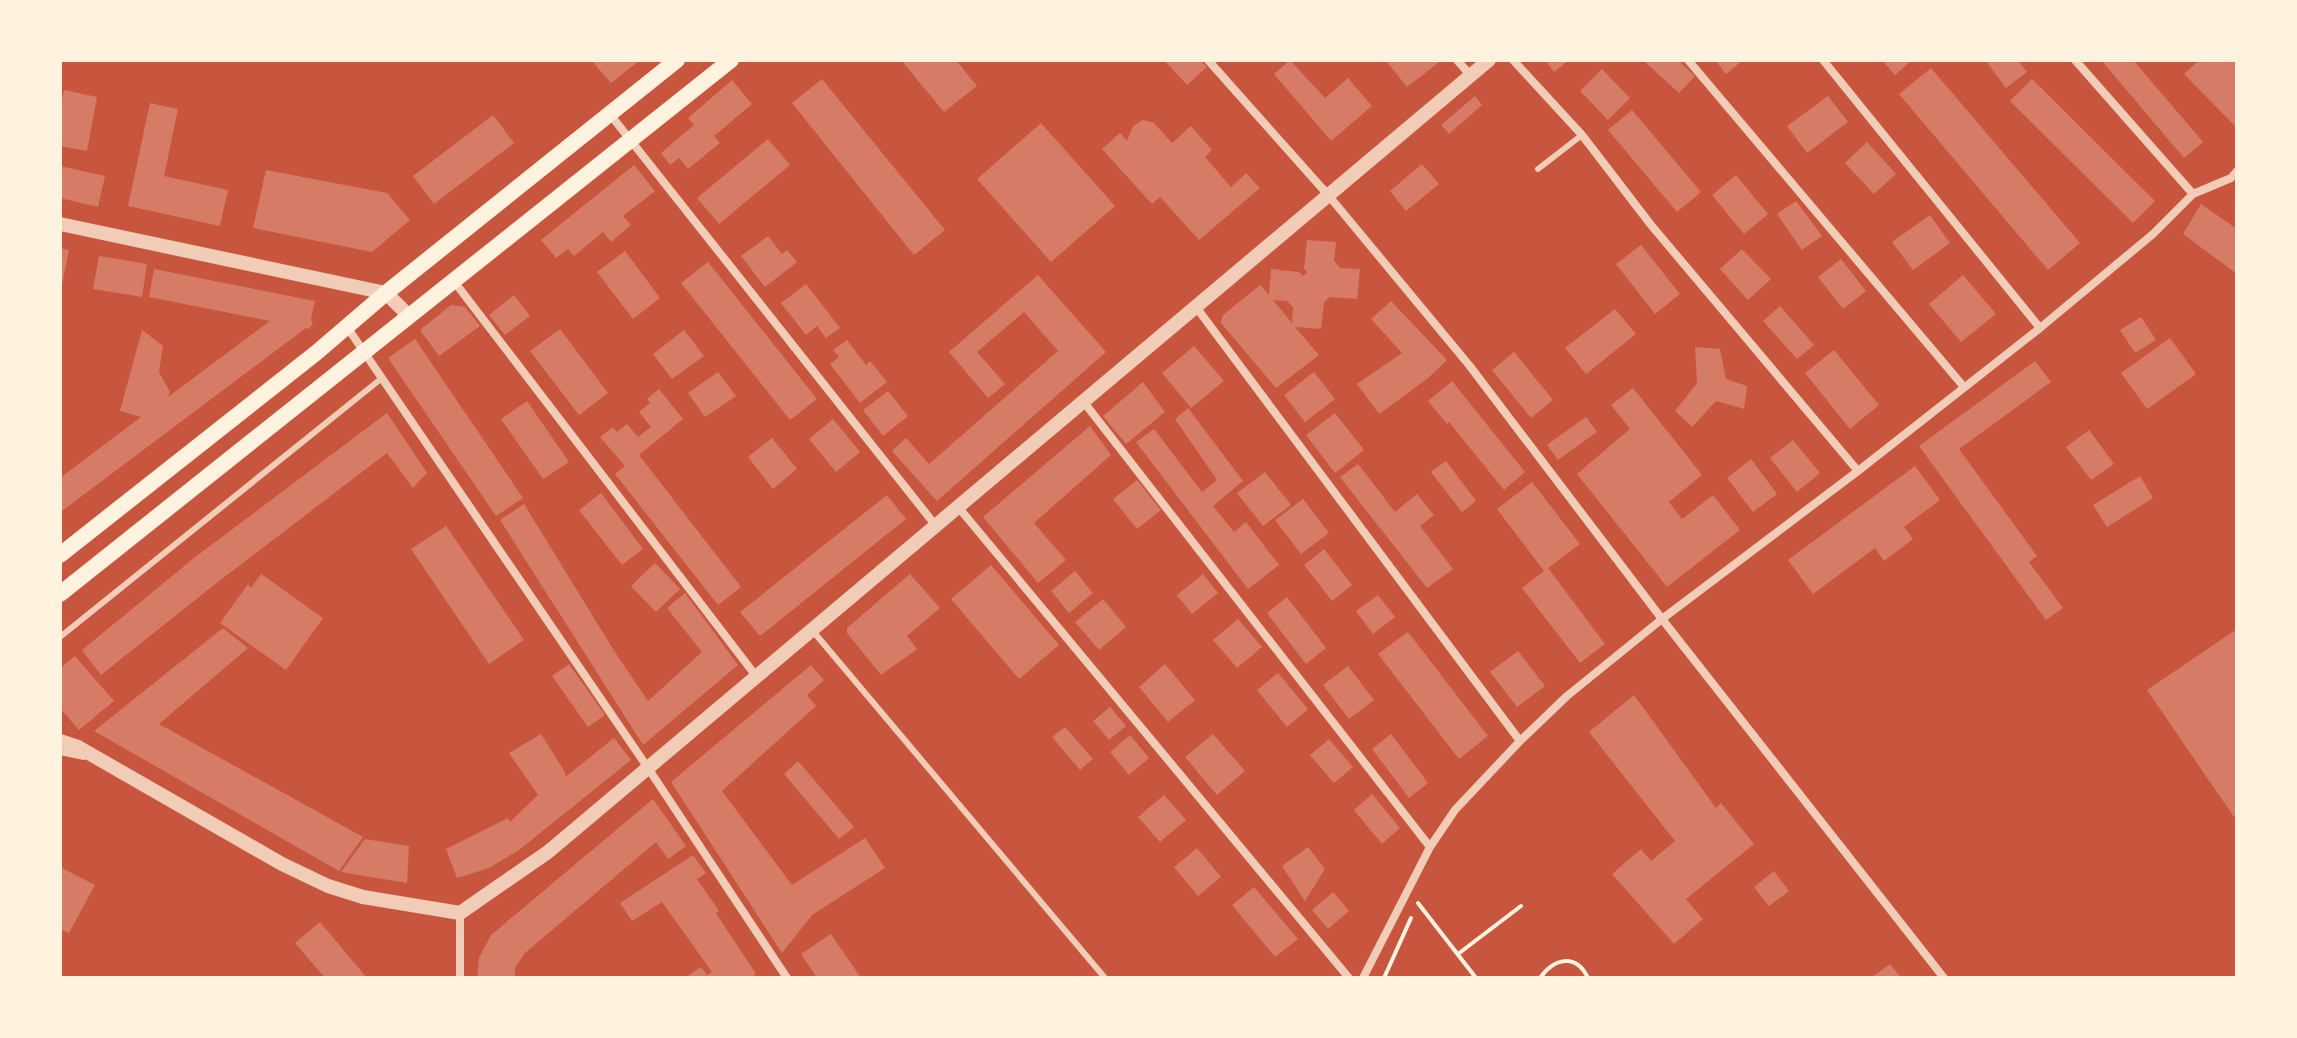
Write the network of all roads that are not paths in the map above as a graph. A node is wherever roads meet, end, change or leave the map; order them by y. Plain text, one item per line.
1 (677, 60) edge
2 (731, 60) edge
3 (1208, 60) edge
4 (1457, 60) edge
5 (1489, 60) edge
6 (1513, 60) edge
7 (1688, 60) edge
8 (1823, 60) edge
9 (2075, 60) edge
10 (1471, 76) junction
11 (609, 113) junction
12 (1582, 135) junction
13 (631, 140) junction
14 (1538, 169) dead end
15 (2237, 171) edge
16 (2193, 194) junction
17 (1329, 196) junction
18 (60, 224) edge
19 (453, 280) junction
20 (386, 293) junction
21 (1196, 307) junction
22 (408, 315) junction
23 (347, 326) junction
24 (2040, 328) junction
25 (364, 350) junction
26 (382, 378) junction
27 (1964, 387) junction
28 (1082, 401) junction
29 (1858, 471) junction
30 (959, 508) junction
31 (936, 526) junction
32 (60, 555) edge
33 (60, 594) edge
34 (1662, 619) junction
35 (812, 630) junction
36 (60, 637) edge
37 (756, 676) junction
38 (60, 731) edge
39 (60, 741) edge
40 (1520, 741) junction
41 (78, 747) junction
42 (60, 752) edge
43 (111, 766) junction
44 (648, 768) junction
45 (1430, 847) junction
46 (460, 913) junction
47 (784, 977) edge
48 (460, 978) edge
49 (1105, 978) edge
50 (1349, 978) edge
51 (1363, 978) edge
52 (1944, 978) edge

1 - 11 main road
2 - 13 main road
3 - 17 street
4 - 10 street
5 - 10 street
6 - 12 street
7 - 27 street
8 - 24 street
9 - 16 street
10 - 17 street
11 - 13 street
11 - 20 main road
12 - 14 lane
12 - 29 street
13 - 19 main road
13 - 31 street
15 - 16 street
16 - 24 street
17 - 21 street
17 - 34 street
18 - 20 street
19 - 22 main road
19 - 37 street
20 - 22 street
20 - 23 main road
21 - 28 street
21 - 40 street
22 - 25 main road
23 - 25 street
23 - 32 main road
24 - 27 street
25 - 26 street
25 - 33 main road
26 - 36 lane
26 - 44 street
27 - 29 street
28 - 30 street
28 - 45 street
29 - 34 street
30 - 31 street
30 - 50 street
31 - 35 street
34 - 40 street
34 - 52 street
35 - 37 street
35 - 49 lane
37 - 44 street
38 - 41 street
39 - 41 street
40 - 45 street
41 - 43 street
42 - 43 lane
43 - 46 street
44 - 46 street
44 - 47 street
45 - 51 street
46 - 48 street

